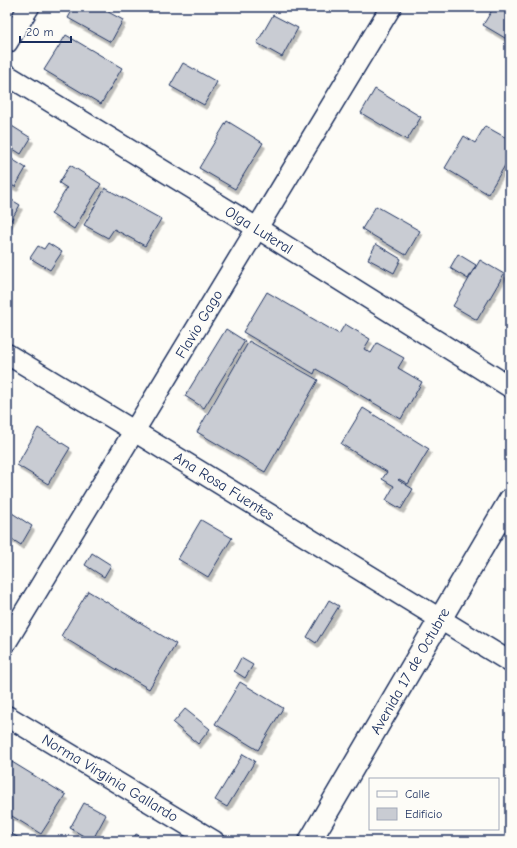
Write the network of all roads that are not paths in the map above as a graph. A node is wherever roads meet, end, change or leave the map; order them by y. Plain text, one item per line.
1 (391, 7) edge
2 (22, 9) edge
3 (7, 43) edge
4 (7, 75) edge
5 (257, 228) junction
6 (7, 354) edge
7 (510, 387) edge
8 (134, 431) junction
9 (510, 500) edge
10 (440, 619) junction
11 (7, 641) edge
12 (510, 662) edge
13 (7, 716) edge
14 (214, 841) edge
15 (310, 841) edge

1 - 5 street, Flavio Gago
2 - 3 street
4 - 5 street, Olga Luteral
5 - 7 street, Olga Luteral
5 - 8 street, Flavio Gago
6 - 8 street, Ana Rosa Fuentes
8 - 10 street, Ana Rosa Fuentes
8 - 11 street, Flavio Gago
9 - 10 main road, Avenida 17 de Octubre
10 - 12 street, Ana Rosa Fuentes
10 - 15 main road, Avenida 17 de Octubre
13 - 14 street, Norma Virginia Gallardo

